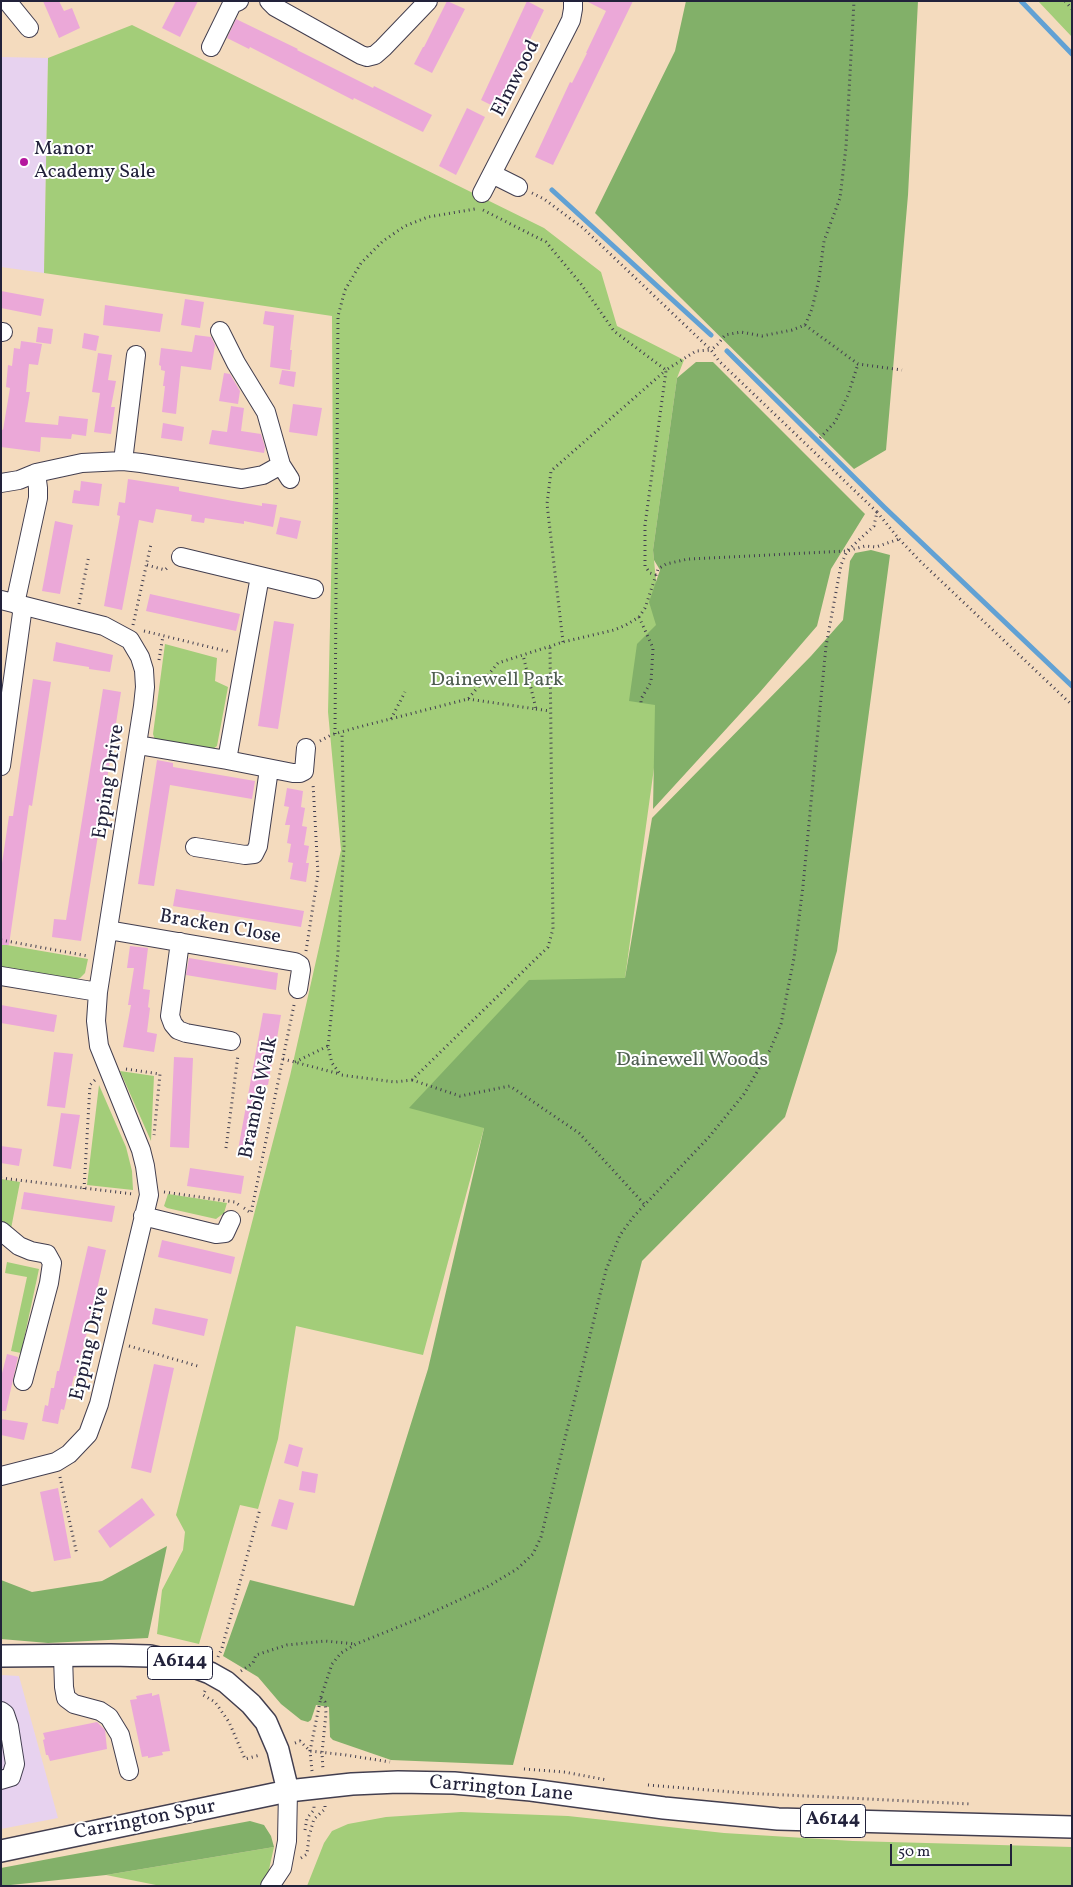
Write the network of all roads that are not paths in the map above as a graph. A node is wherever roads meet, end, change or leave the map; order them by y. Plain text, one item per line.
1 (7, 1) edge
2 (239, 1) edge
3 (269, 1) edge
4 (428, 1) edge
5 (573, 1) edge
6 (29, 28) dead end
7 (210, 47) dead end
8 (492, 174) junction
9 (518, 187) dead end
10 (482, 193) dead end
11 (220, 331) dead end
12 (136, 355) dead end
13 (123, 461) junction
14 (36, 474) junction
15 (1, 483) edge
16 (181, 557) road end
17 (260, 576) junction
18 (314, 588) dead end
19 (13, 603) edge
20 (138, 745) junction
21 (306, 748) road end
22 (227, 760) junction
23 (1, 766) edge
24 (270, 769) junction
25 (195, 847) dead end
26 (108, 930) junction
27 (180, 942) junction
28 (1, 976) edge
29 (298, 989) road end
30 (98, 992) junction
31 (231, 1041) road end
32 (143, 1216) junction
33 (231, 1220) dead end
34 (1, 1231) edge
35 (23, 1381) dead end
36 (1, 1476) edge
37 (1, 1656) edge
38 (63, 1656) junction
39 (1, 1711) edge
40 (129, 1771) dead end
41 (1, 1780) edge
42 (288, 1791) junction
43 (1072, 1827) edge
44 (1, 1850) edge
45 (270, 1886) edge

1 - 6 street
2 - 7 street
3 - 4 street
5 - 8 street, Elmwood
8 - 9 street
8 - 10 street, Elmwood
11 - 13 street
12 - 13 street
13 - 14 street
14 - 15 street
14 - 19 street
16 - 17 street
17 - 18 street
17 - 22 street
19 - 20 street, Epping Drive
19 - 23 street
20 - 22 street
20 - 26 street, Epping Drive
21 - 24 street
22 - 24 street
24 - 25 street
26 - 27 street, Bracken Close
26 - 30 street, Epping Drive
27 - 29 street, Bracken Close
27 - 31 street
28 - 30 street
30 - 32 street, Epping Drive
32 - 33 street
32 - 36 street, Epping Drive
34 - 35 street
37 - 38 main road, A6144
38 - 40 street
38 - 42 main road, A6144
39 - 41 street
42 - 43 main road, Carrington Lane / A6144
42 - 44 main road, Carrington Spur / A6144
42 - 45 street

